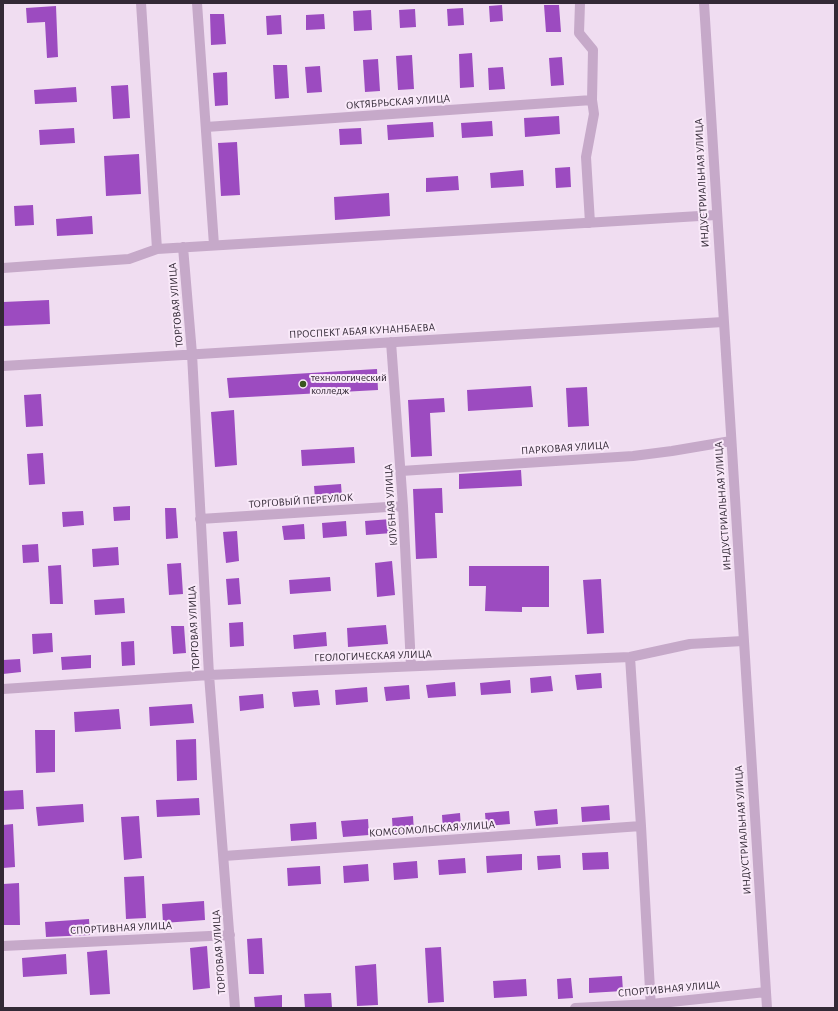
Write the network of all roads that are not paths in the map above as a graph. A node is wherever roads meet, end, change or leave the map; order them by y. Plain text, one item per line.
1 (141, 3) edge
2 (197, 3) edge
3 (580, 3) edge
4 (704, 3) edge
5 (592, 100) junction
6 (206, 127) junction
7 (716, 215) junction
8 (590, 223) junction
9 (214, 245) junction
10 (182, 247) junction
11 (157, 249) junction
12 (3, 268) edge
13 (723, 322) junction
14 (391, 342) junction
15 (192, 354) junction
16 (3, 366) edge
17 (730, 441) junction
18 (401, 471) junction
19 (404, 506) junction
20 (200, 519) junction
21 (743, 641) junction
22 (630, 657) junction
23 (411, 666) junction
24 (209, 675) junction
25 (3, 689) edge
26 (642, 826) junction
27 (224, 856) junction
28 (230, 935) junction
29 (8, 946) edge
30 (766, 992) junction
31 (651, 1006) edge
32 (235, 1008) edge
33 (575, 1008) edge
34 (767, 1008) edge

1 - 11 street
2 - 6 street
3 - 5 street
4 - 7 street, ИНДУСТРИАЛЬНАЯ УЛИЦА
5 - 6 street, ОКТЯБРЬСКАЯ УЛИЦА
5 - 8 street
6 - 9 street
7 - 8 street
7 - 13 street, ИНДУСТРИАЛЬНАЯ УЛИЦА
8 - 9 street
9 - 10 street
10 - 11 street
10 - 15 street, ТОРГОВАЯ УЛИЦА
11 - 12 street
13 - 14 street, ПРОСПЕКТ АБАЯ КУНАНБАЕВА
13 - 17 street, ИНДУСТРИАЛЬНАЯ УЛИЦА
14 - 15 street, ПРОСПЕКТ АБАЯ КУНАНБАЕВА
14 - 18 street, КЛУБНАЯ УЛИЦА
15 - 16 street, ПРОСПЕКТ АБАЯ КУНАНБАЕВА
15 - 20 street, ТОРГОВАЯ УЛИЦА
17 - 18 street, ПАРКОВАЯ УЛИЦА
17 - 21 street, ИНДУСТРИАЛЬНАЯ УЛИЦА
18 - 19 street, КЛУБНАЯ УЛИЦА
19 - 20 street, ТОРГОВЫЙ ПЕРЕУЛОК
19 - 23 street, КЛУБНАЯ УЛИЦА
20 - 24 street, ТОРГОВАЯ УЛИЦА
21 - 22 street, ГЕОЛОГИЧЕСКАЯ УЛИЦА
21 - 30 street, ИНДУСТРИАЛЬНАЯ УЛИЦА
22 - 23 street, ГЕОЛОГИЧЕСКАЯ УЛИЦА
22 - 26 street
23 - 24 street, ГЕОЛОГИЧЕСКАЯ УЛИЦА
24 - 25 street, ГЕОЛОГИЧЕСКАЯ УЛИЦА
24 - 27 street, ТОРГОВАЯ УЛИЦА
26 - 27 street, КОМСОМОЛЬСКАЯ УЛИЦА
26 - 31 street
27 - 28 street, ТОРГОВАЯ УЛИЦА
28 - 29 street, СПОРТИВНАЯ УЛИЦА
28 - 32 street, ТОРГОВАЯ УЛИЦА
30 - 31 street, СПОРТИВНАЯ УЛИЦА
30 - 34 street, ИНДУСТРИАЛЬНАЯ УЛИЦА
31 - 33 street, СПОРТИВНАЯ УЛИЦА

